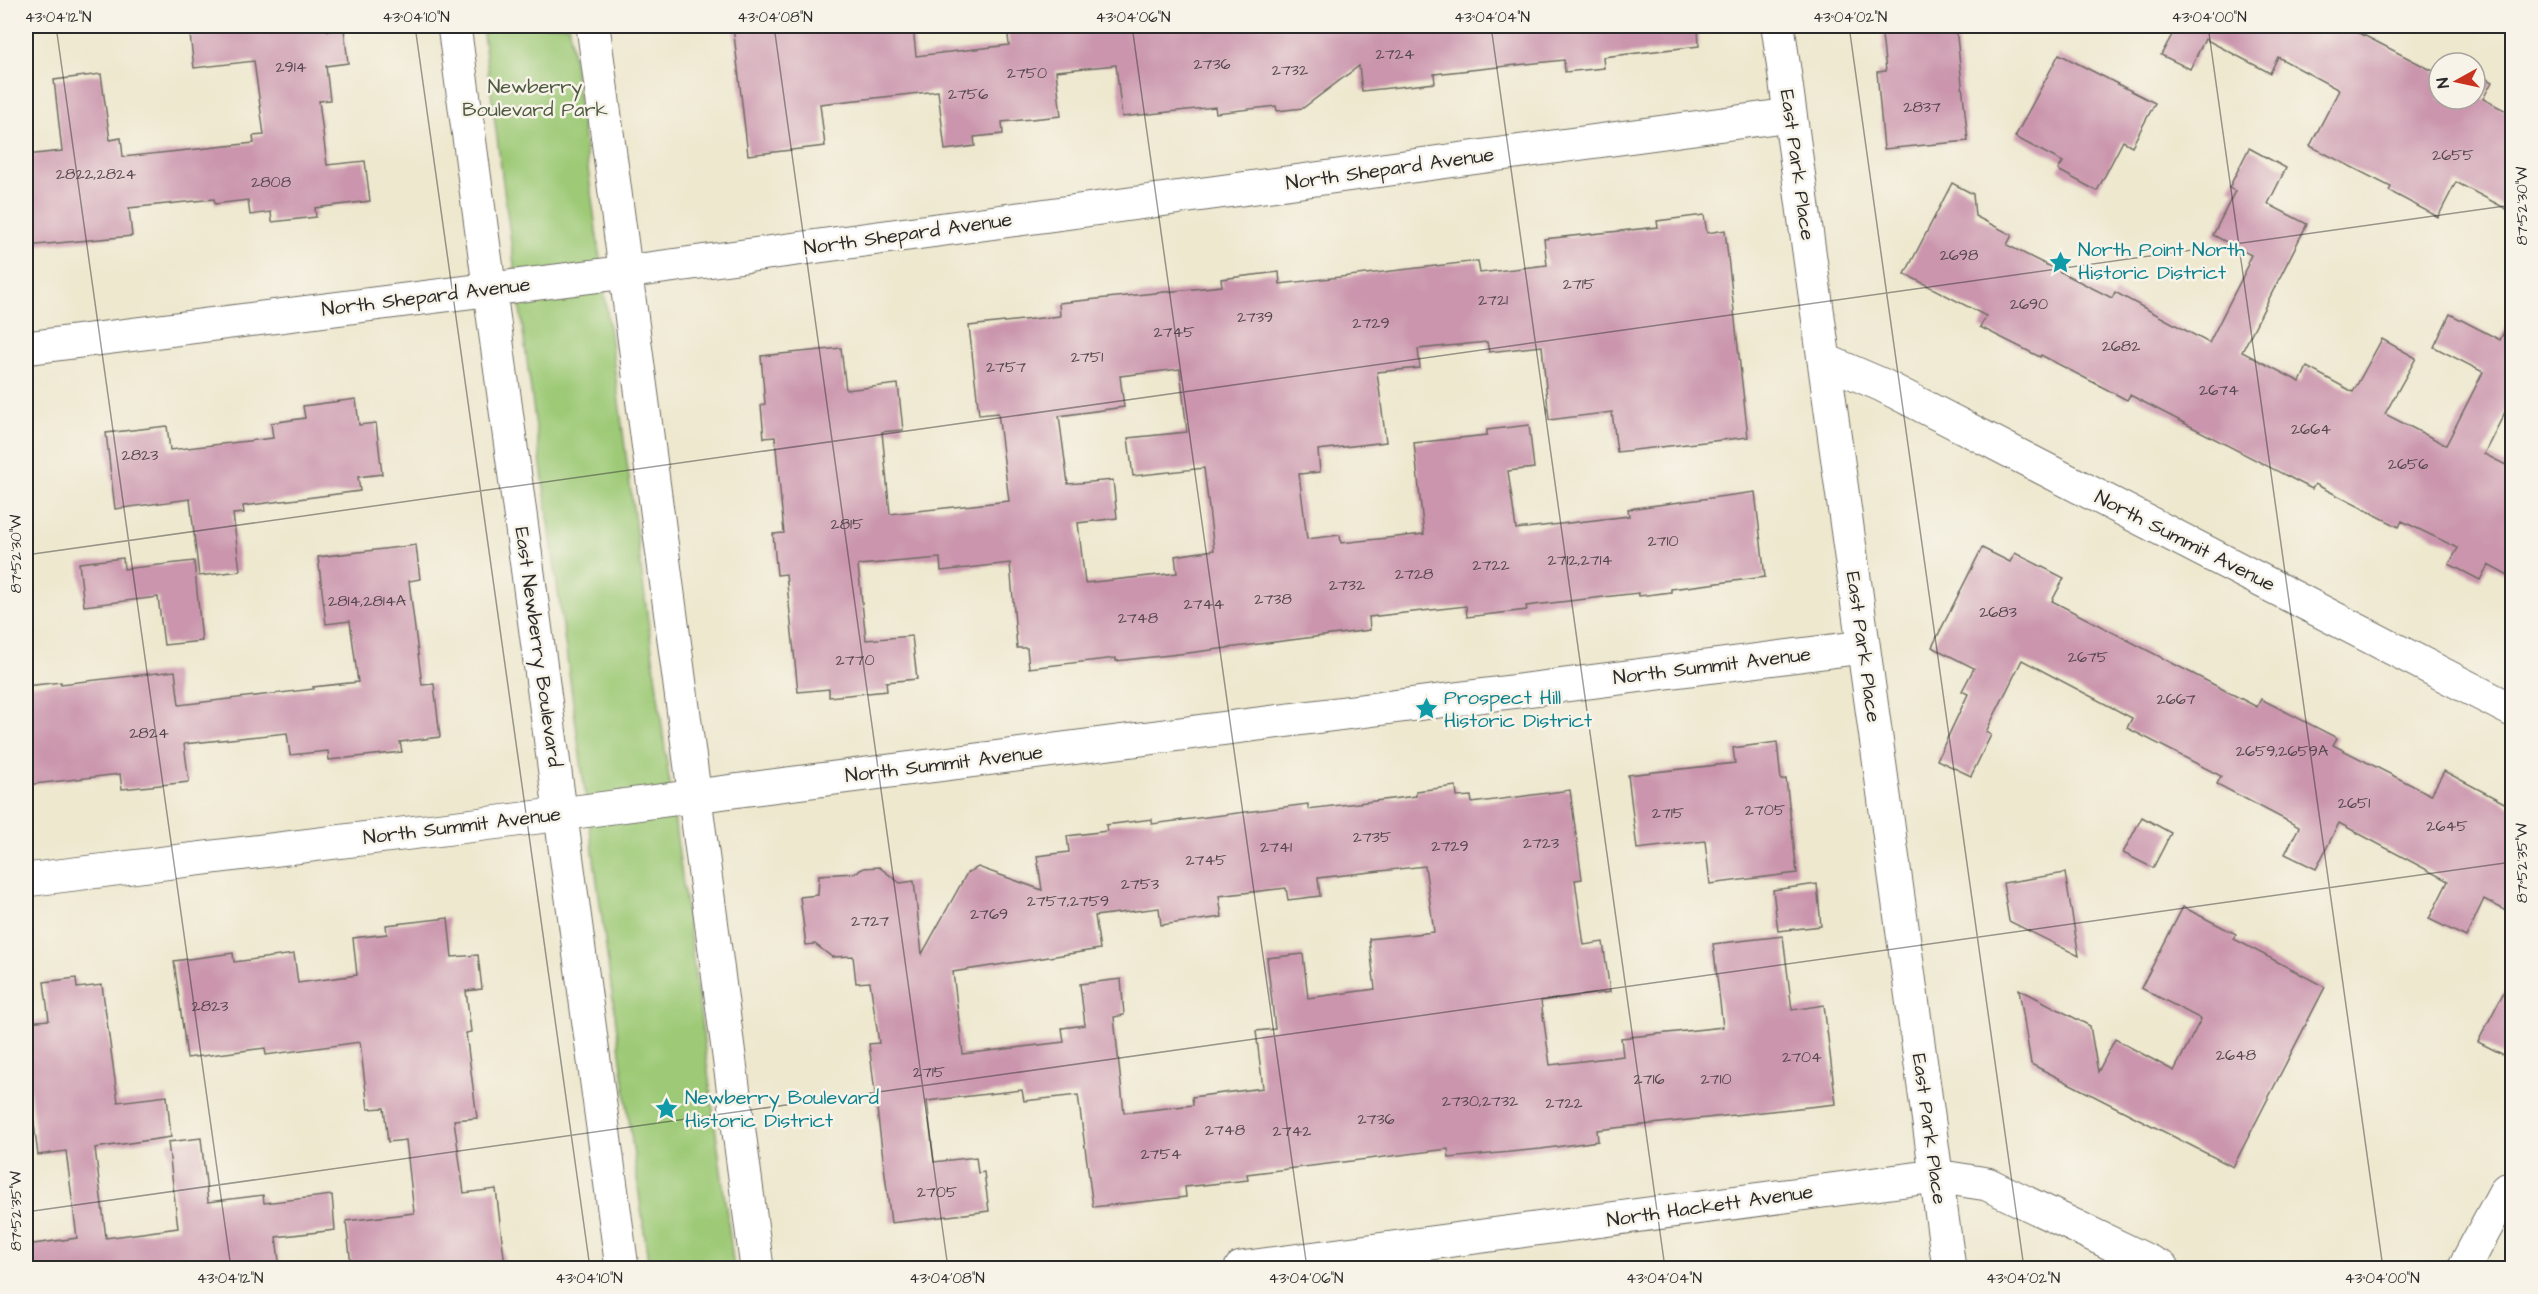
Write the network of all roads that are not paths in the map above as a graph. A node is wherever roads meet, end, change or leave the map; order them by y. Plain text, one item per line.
1 (454, 26) edge
2 (593, 26) edge
3 (1778, 26) edge
4 (1791, 115) junction
5 (626, 272) junction
6 (490, 289) junction
7 (26, 348) edge
8 (1824, 360) junction
9 (1863, 647) junction
10 (2512, 710) edge
11 (695, 797) junction
12 (560, 814) junction
13 (26, 880) edge
14 (1936, 1176) junction
15 (2506, 1190) dead end
16 (622, 1269) edge
17 (757, 1269) edge
18 (1241, 1269) edge
19 (1948, 1269) edge
20 (2162, 1269) edge
21 (2464, 1269) edge

1 - 6 street, East Newberry Boulevard
2 - 5 street
3 - 4 street, East Park Place
4 - 5 street, North Shepard Avenue
4 - 8 street, East Park Place
5 - 6 street, North Shepard Avenue
5 - 11 street
6 - 7 street, North Shepard Avenue
6 - 12 street, East Newberry Boulevard
8 - 9 street, East Park Place
8 - 10 street, North Summit Avenue
9 - 11 street, North Summit Avenue
9 - 14 street, East Park Place
11 - 12 street, North Summit Avenue
11 - 17 street
12 - 13 street, North Summit Avenue
12 - 16 street, East Newberry Boulevard
14 - 18 street, North Hackett Avenue
14 - 19 street, East Park Place
14 - 20 street, North Hackett Avenue
15 - 21 street

